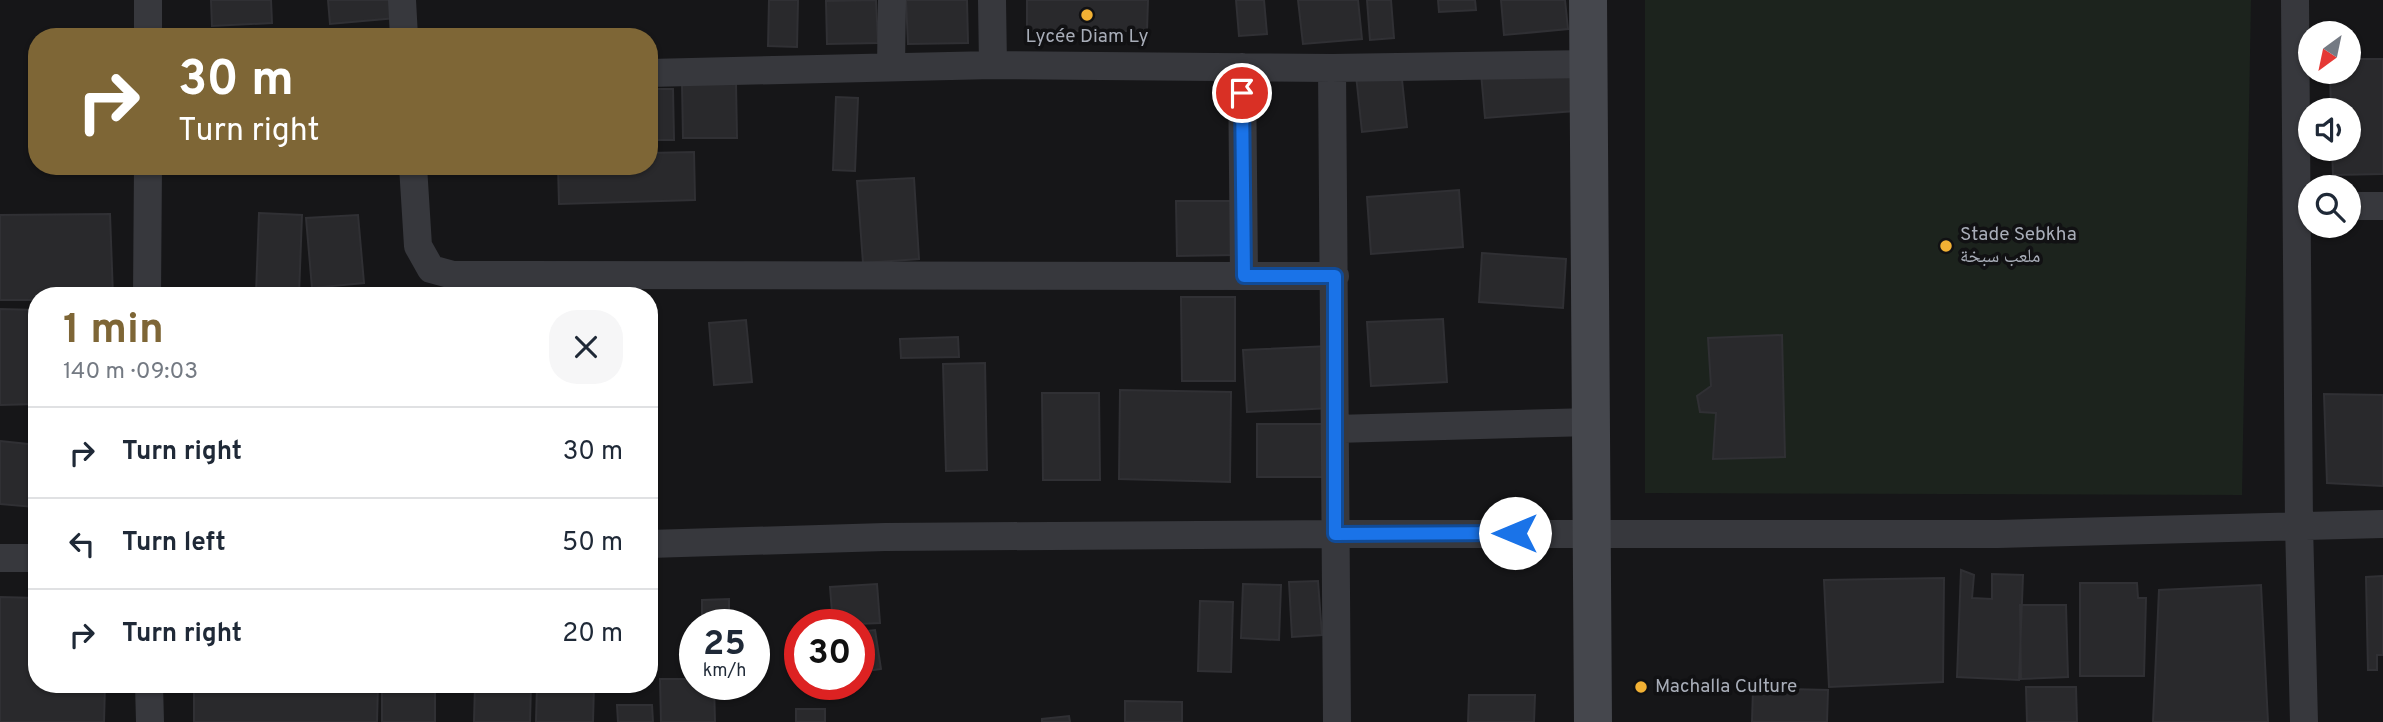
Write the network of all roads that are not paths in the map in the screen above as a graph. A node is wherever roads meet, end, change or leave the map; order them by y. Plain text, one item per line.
1 (148, 0) edge
2 (402, 0) edge
3 (892, 0) edge
4 (992, 0) edge
5 (1588, 0) edge
6 (2295, 0) edge
7 (148, 28) edge
8 (404, 28) edge
9 (1588, 64) junction
10 (993, 65) junction
11 (891, 66) junction
12 (1242, 67) junction
13 (1332, 68) junction
14 (658, 73) edge
15 (148, 175) edge
16 (414, 175) edge
17 (2302, 175) edge
18 (2361, 206) edge
19 (2383, 206) edge
20 (2303, 238) edge
21 (1244, 276) junction
22 (1335, 276) junction
23 (147, 287) edge
24 (1591, 422) junction
25 (1335, 429) junction
26 (2383, 524) edge
27 (2299, 525) junction
28 (1591, 532) junction
29 (1335, 534) junction
30 (658, 544) edge
31 (0, 558) edge
32 (28, 558) edge
33 (149, 693) edge
34 (150, 722) edge
35 (1337, 722) edge
36 (1593, 722) edge
37 (2304, 722) edge

1 - 7 street
2 - 8 street
3 - 11 street
4 - 10 street
5 - 9 street
6 - 17 street
9 - 13 street
9 - 24 street
10 - 11 street
10 - 12 street
11 - 14 street
12 - 13 street
12 - 21 street
13 - 22 street
15 - 23 street
16 - 21 street
18 - 19 street
20 - 27 street
21 - 22 street
22 - 25 street
24 - 25 street
24 - 28 street
25 - 29 street
26 - 27 street
27 - 28 street
27 - 37 street
28 - 29 street
28 - 36 street
29 - 30 street
29 - 35 street
31 - 32 street
33 - 34 street

